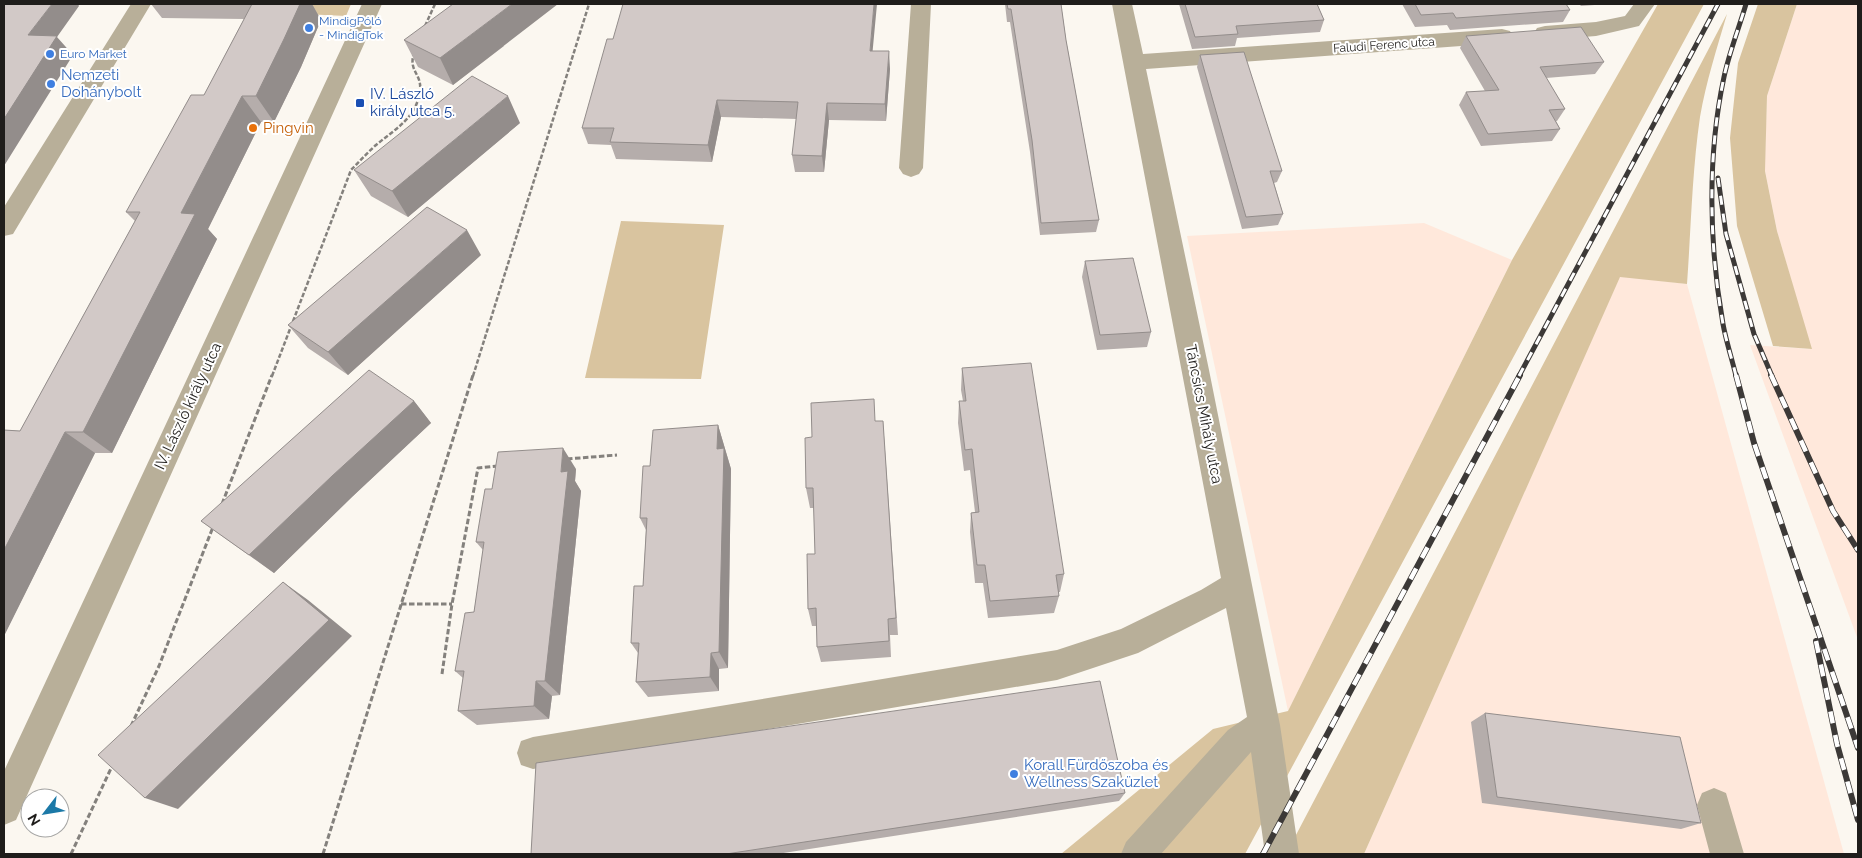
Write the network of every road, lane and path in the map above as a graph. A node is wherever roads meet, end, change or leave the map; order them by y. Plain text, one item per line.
1 (141, 4) edge
2 (372, 4) edge
3 (435, 4) edge
4 (589, 4) edge
5 (921, 4) edge
6 (1122, 4) edge
7 (1645, 4) edge
8 (423, 31) edge
9 (416, 49) edge
10 (1135, 62) junction
11 (911, 168) dead end
12 (4, 227) edge
13 (617, 455) dead end
14 (557, 460) edge
15 (508, 465) edge
16 (219, 510) edge
17 (216, 519) edge
18 (1236, 585) junction
19 (401, 604) junction
20 (452, 604) junction
21 (442, 674) dead end
22 (1264, 725) junction
23 (130, 729) edge
24 (533, 753) dead end
25 (117, 756) edge
26 (6, 800) edge
27 (1714, 805) dead end
28 (1280, 840) edge
29 (71, 854) edge
30 (323, 854) edge
31 (1138, 854) edge
32 (1727, 854) edge

1 - 12 street
2 - 26 street, IV. László király utca
3 - 8 path
4 - 19 path
5 - 11 street
6 - 10 street, Táncsics Mihály utca
7 - 10 street, Faludi Ferenc utca
9 - 16 path
10 - 18 street, Táncsics Mihály utca
13 - 14 path
15 - 20 path
17 - 23 path
18 - 22 street, Táncsics Mihály utca
18 - 24 street
19 - 20 path
19 - 30 path
20 - 21 path
22 - 28 street, Táncsics Mihály utca
22 - 31 street
25 - 29 path
27 - 32 street

